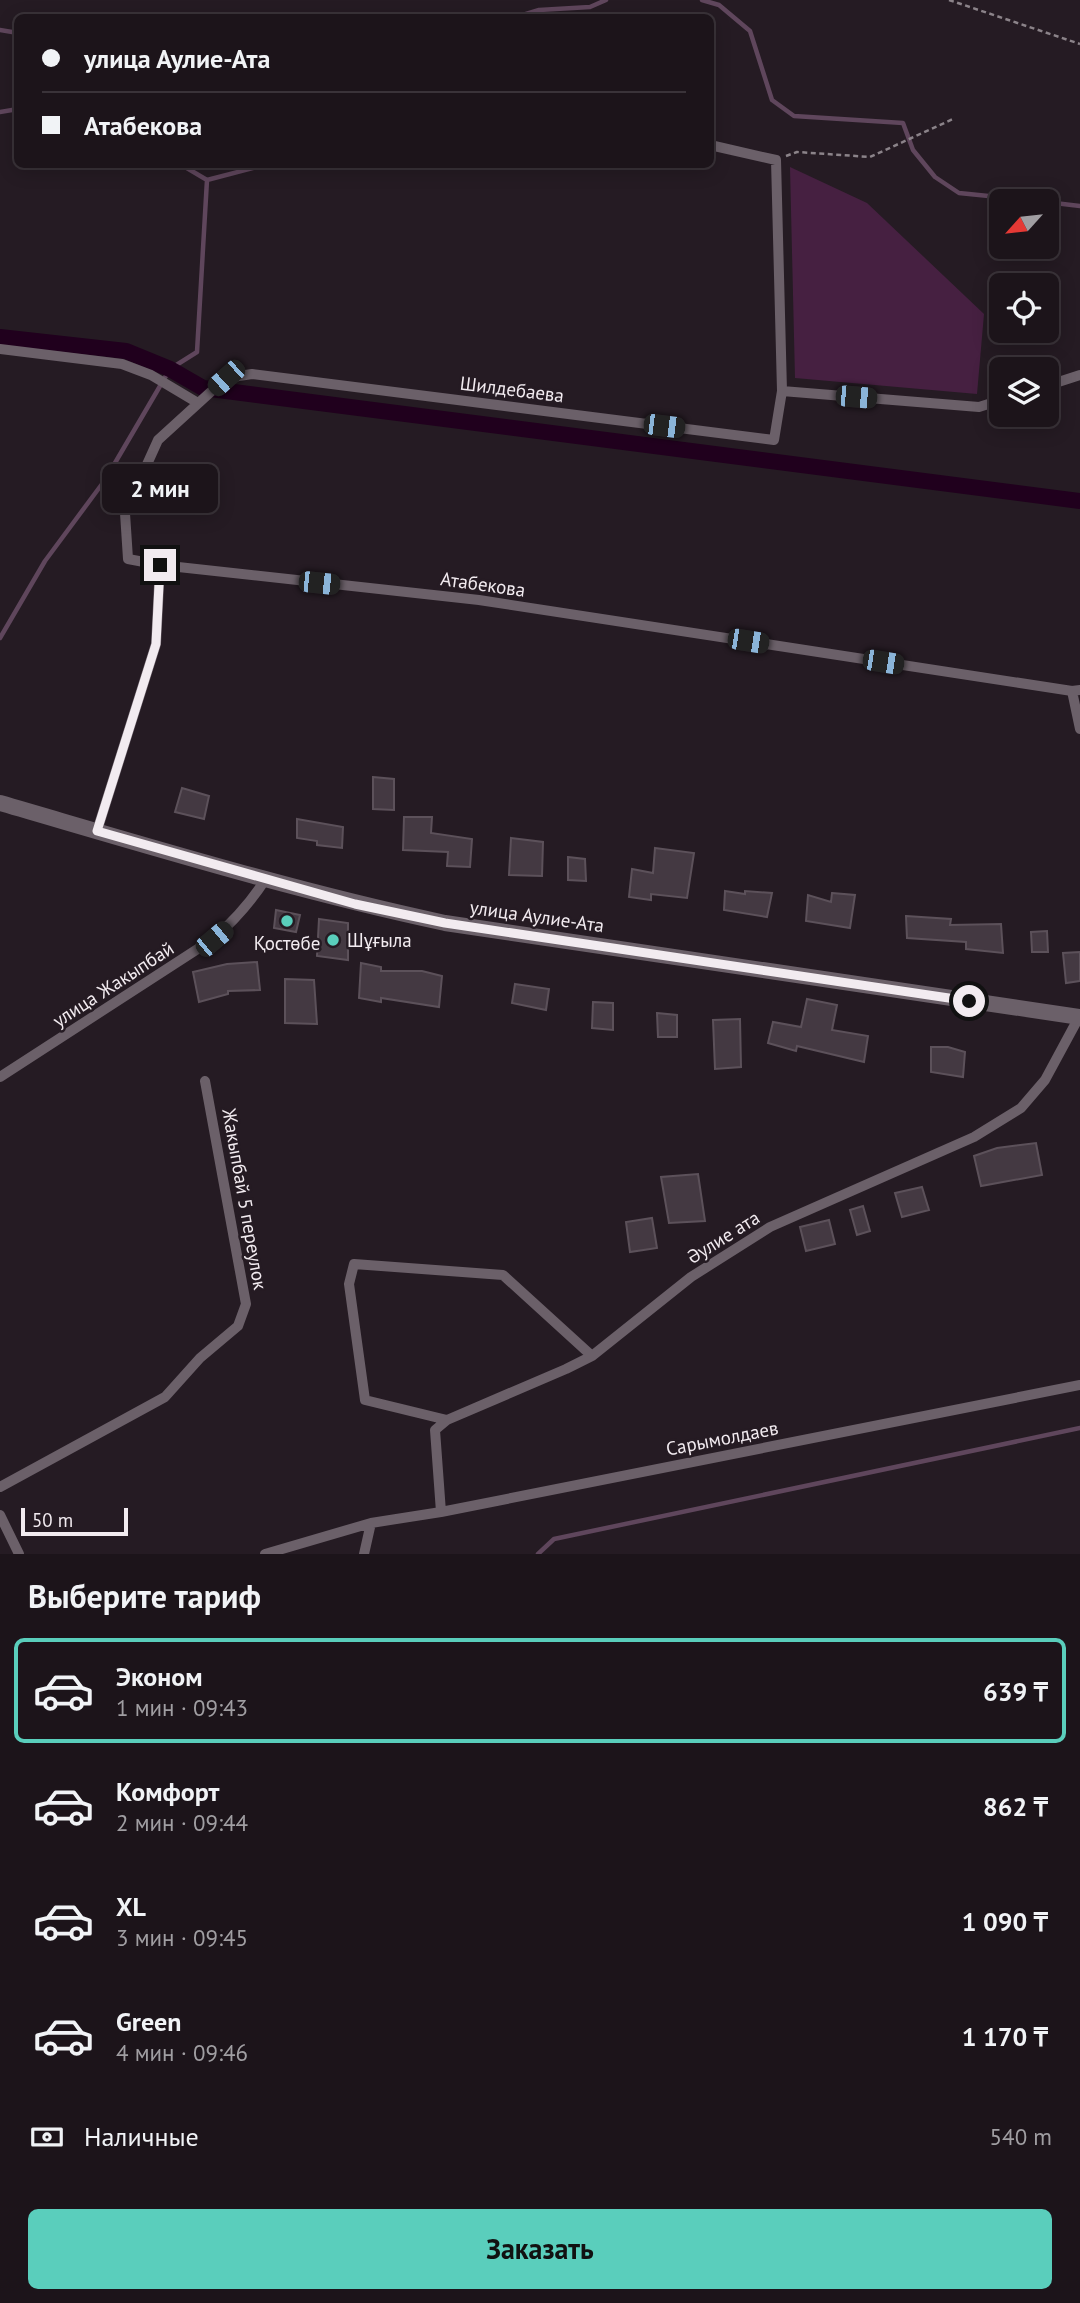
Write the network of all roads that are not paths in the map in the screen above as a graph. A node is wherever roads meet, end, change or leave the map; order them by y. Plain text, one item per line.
1 (714, 146) edge
2 (0, 349) edge
3 (1080, 375) edge
4 (1059, 382) edge
5 (782, 391) junction
6 (198, 403) junction
7 (989, 404) edge
8 (160, 565) junction
9 (1076, 690) edge
10 (1080, 729) edge
11 (0, 803) edge
12 (97, 831) junction
13 (265, 880) junction
14 (1080, 1017) edge
15 (0, 1077) edge
16 (205, 1081) dead end
17 (592, 1356) junction
18 (1080, 1385) edge
19 (447, 1420) junction
20 (0, 1487) edge
21 (441, 1512) junction
22 (0, 1515) edge
23 (371, 1523) junction
24 (19, 1554) edge
25 (265, 1554) edge
26 (364, 1554) edge

1 - 5 street
2 - 6 street
3 - 4 street
5 - 6 street, Шилдебаева
5 - 7 street
6 - 8 street, Шилдебаева
8 - 9 street, Атабекова
8 - 12 street
9 - 10 street
11 - 12 main road, улица Аулие-Ата
12 - 13 main road, улица Аулие-Ата
13 - 14 main road, улица Аулие-Ата
13 - 15 street, улица Жакыпбай
14 - 17 street, Әулие ата
16 - 20 street, Жакыпбай 5 переулок
17 - 19 street, Әулие ата
17 - 19 street
18 - 21 street, Сарымолдаев
19 - 21 street
21 - 23 street, Сарымолдаев
22 - 24 street
23 - 25 street, Сарымолдаев
23 - 26 street

